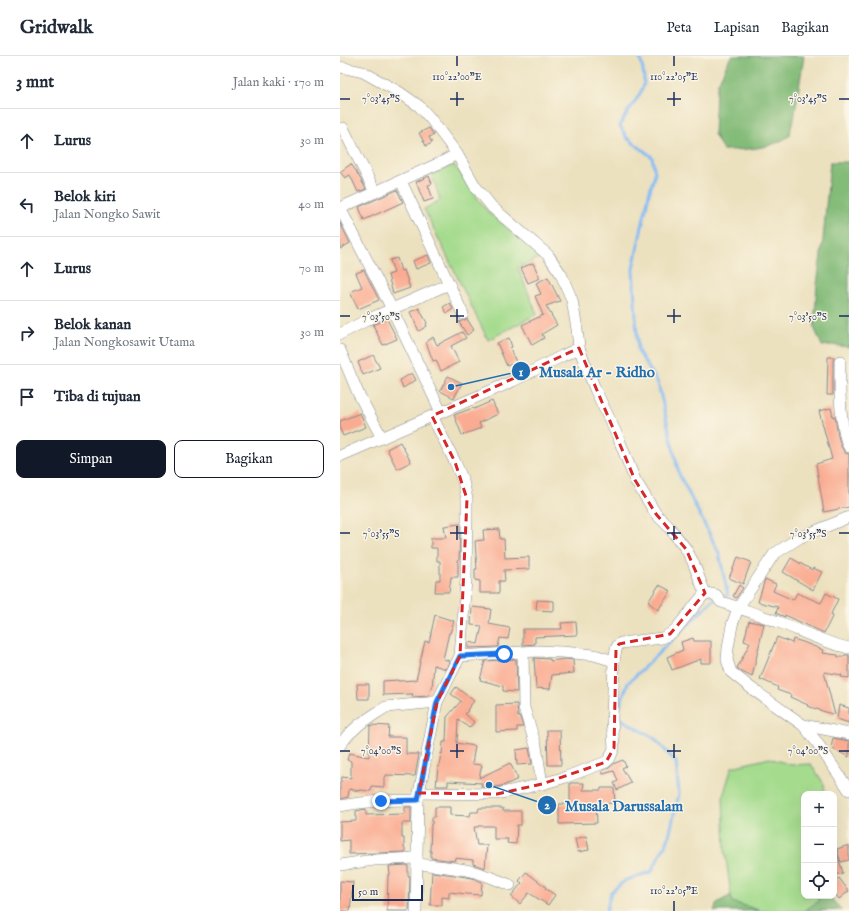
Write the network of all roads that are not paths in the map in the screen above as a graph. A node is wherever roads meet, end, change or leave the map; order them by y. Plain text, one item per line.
1 (340, 66) edge
2 (343, 128) dead end
3 (457, 154) junction
4 (401, 181) junction
5 (375, 192) junction
6 (340, 208) edge
7 (449, 284) junction
8 (392, 309) junction
9 (464, 314) dead end
10 (340, 334) edge
11 (579, 348) junction
12 (340, 350) edge
13 (840, 361) dead end
14 (437, 414) junction
15 (382, 438) junction
16 (849, 448) edge
17 (340, 456) edge
18 (849, 517) edge
19 (714, 597) junction
20 (738, 608) junction
21 (849, 648) edge
22 (523, 652) junction
23 (460, 656) junction
24 (614, 661) junction
25 (437, 702) junction
26 (803, 725) junction
27 (849, 734) edge
28 (340, 745) edge
29 (542, 784) junction
30 (849, 790) edge
31 (419, 797) junction
32 (340, 806) edge
33 (417, 861) junction
34 (340, 865) edge
35 (510, 885) dead end
36 (416, 911) edge

1 - 3 street
2 - 5 street
3 - 4 street
3 - 11 street
4 - 5 street
4 - 7 street
5 - 6 street
6 - 8 street
7 - 8 street
7 - 9 street
8 - 10 street
8 - 14 street
11 - 14 street
11 - 19 street
12 - 15 street
13 - 16 street
14 - 15 street
14 - 23 street
15 - 17 street
18 - 20 street
19 - 20 street
19 - 24 street
20 - 21 street
20 - 26 street
22 - 23 street
22 - 24 street
22 - 29 street
23 - 25 street
24 - 29 street
25 - 28 street
25 - 31 street
26 - 27 street
26 - 30 street
29 - 31 street
31 - 32 street
31 - 33 street
33 - 34 street
33 - 35 street
33 - 36 street

